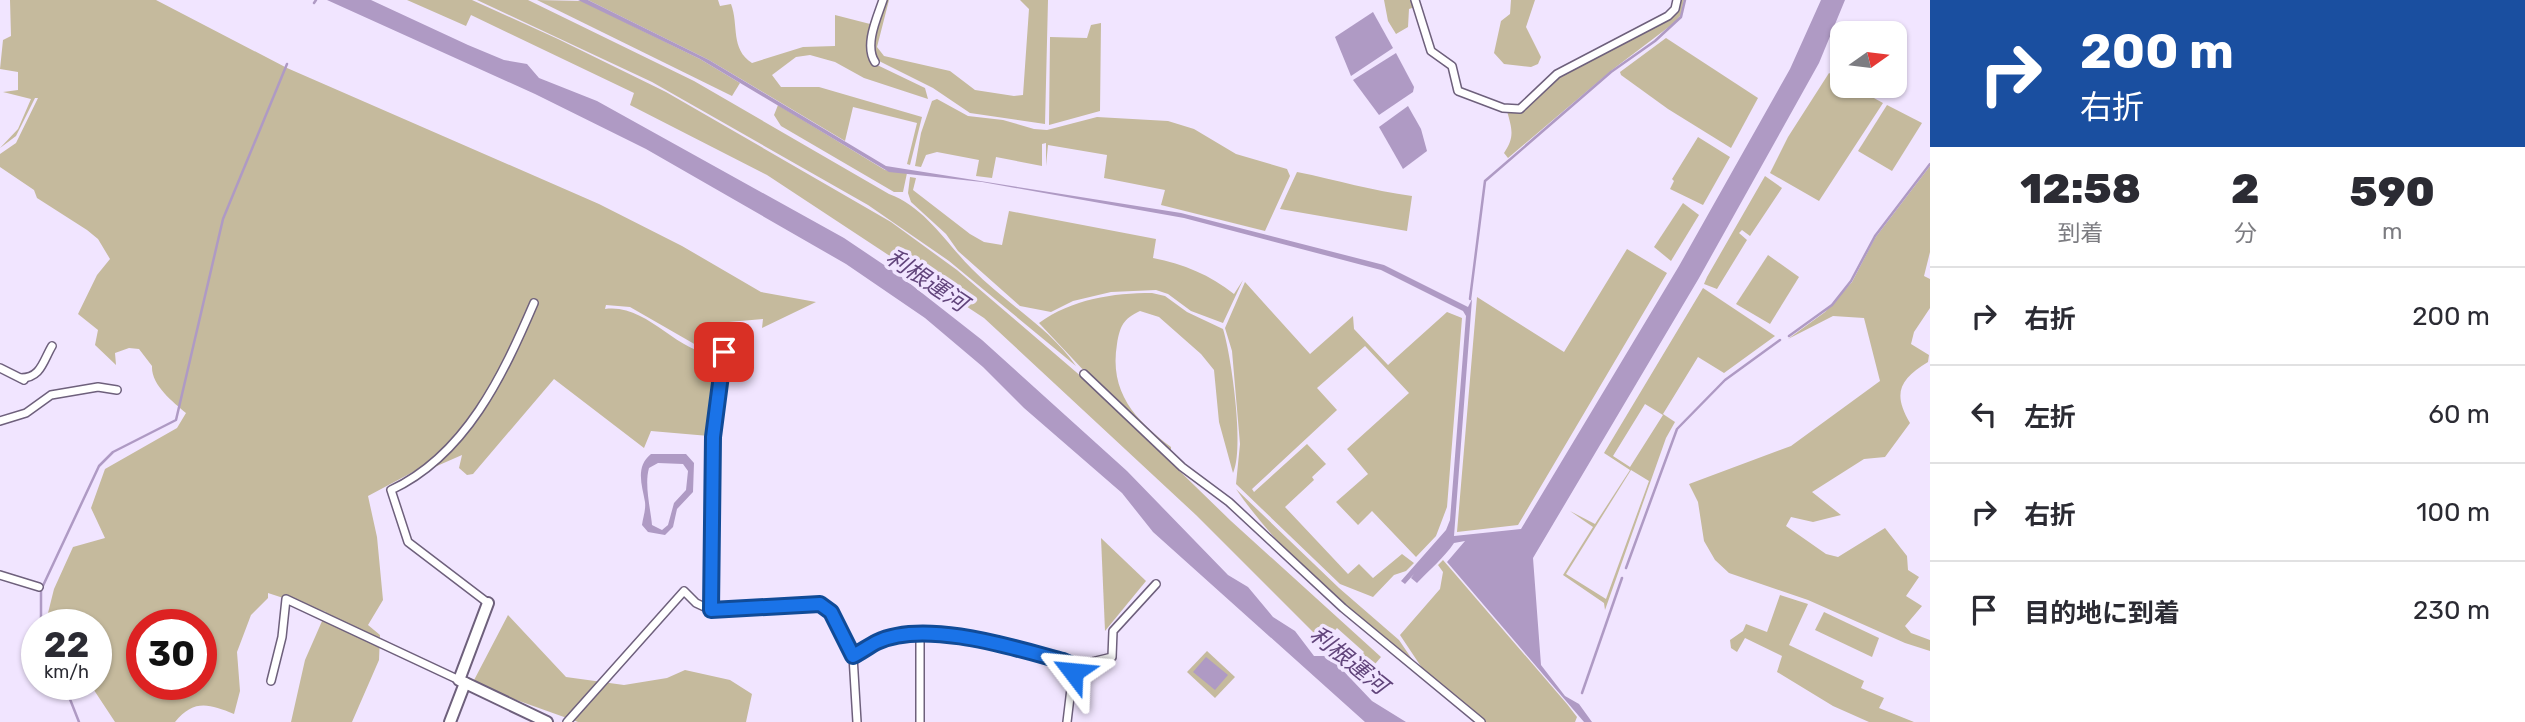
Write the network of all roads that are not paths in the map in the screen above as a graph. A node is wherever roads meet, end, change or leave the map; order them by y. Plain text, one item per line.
1 (883, 0) edge
2 (1415, 0) edge
3 (1677, 0) edge
4 (875, 62) dead end
5 (534, 303) dead end
6 (52, 346) dead end
7 (724, 352) dead end
8 (0, 368) edge
9 (1084, 374) dead end
10 (117, 390) dead end
11 (0, 421) edge
12 (0, 575) edge
13 (1156, 584) dead end
14 (40, 587) dead end
15 (488, 604) joint
16 (711, 610) junction
17 (920, 635) junction
18 (853, 656) junction
19 (1071, 667) junction
20 (271, 681) dead end
21 (462, 682) junction
22 (450, 722) edge
23 (547, 722) edge
24 (567, 722) edge
25 (857, 722) edge
26 (920, 722) edge
27 (1068, 722) edge
28 (1480, 722) edge

1 - 4 street
2 - 3 street
5 - 15 street
6 - 8 street
7 - 16 street
9 - 28 street
10 - 11 street
12 - 14 street
13 - 19 street
15 - 21 street
16 - 18 street
16 - 24 street
17 - 18 street
17 - 19 street
17 - 26 street
18 - 25 street
19 - 27 street
20 - 21 street
21 - 22 street
21 - 23 street

